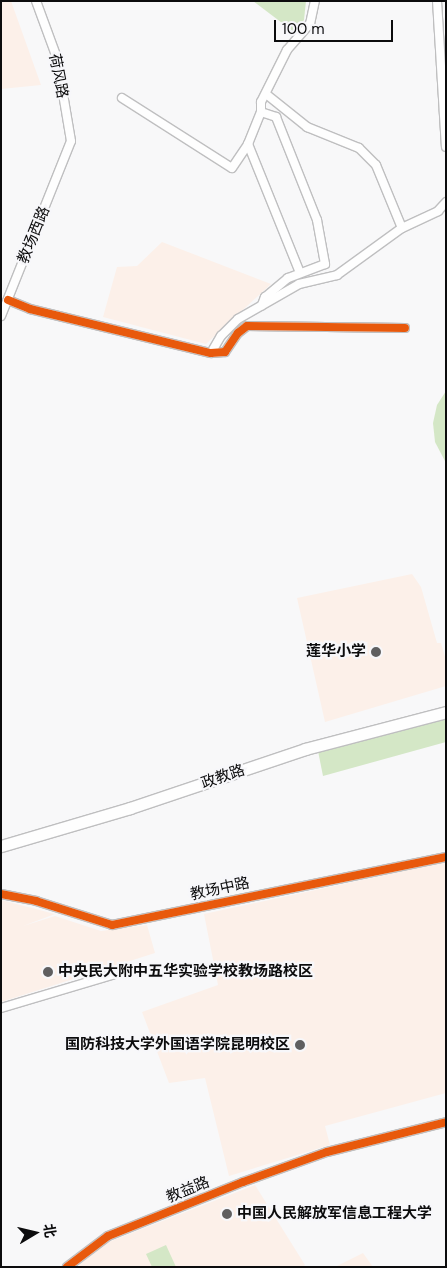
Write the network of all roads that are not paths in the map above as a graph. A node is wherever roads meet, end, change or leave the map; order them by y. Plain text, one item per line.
1 (36, 1) edge
2 (315, 1) edge
3 (437, 1) edge
4 (266, 94) junction
5 (122, 98) dead end
6 (261, 112) junction
7 (248, 144) junction
8 (446, 147) edge
9 (68, 153) joint
10 (446, 202) edge
11 (402, 228) junction
12 (300, 273) junction
13 (8, 300) junction
14 (262, 305) junction
15 (1, 316) edge
16 (405, 328) dead end
17 (211, 353) junction
18 (446, 712) edge
19 (1, 846) edge
20 (446, 857) edge
21 (1, 894) edge
22 (122, 972) dead end
23 (1, 1008) edge
24 (446, 1122) edge
25 (67, 1267) edge

1 - 9 street, 荷风路
2 - 4 street
3 - 8 street
4 - 6 street
4 - 11 street
5 - 7 street
6 - 7 street
6 - 12 street
7 - 12 street
9 - 13 street, 教场西路
10 - 11 street
11 - 14 street
12 - 14 street
13 - 15 street, 教场西路
13 - 17 street
14 - 17 street
16 - 17 street
18 - 19 main road, 政教路
20 - 21 street, 教场中路
22 - 23 street
24 - 25 street, 教益路

